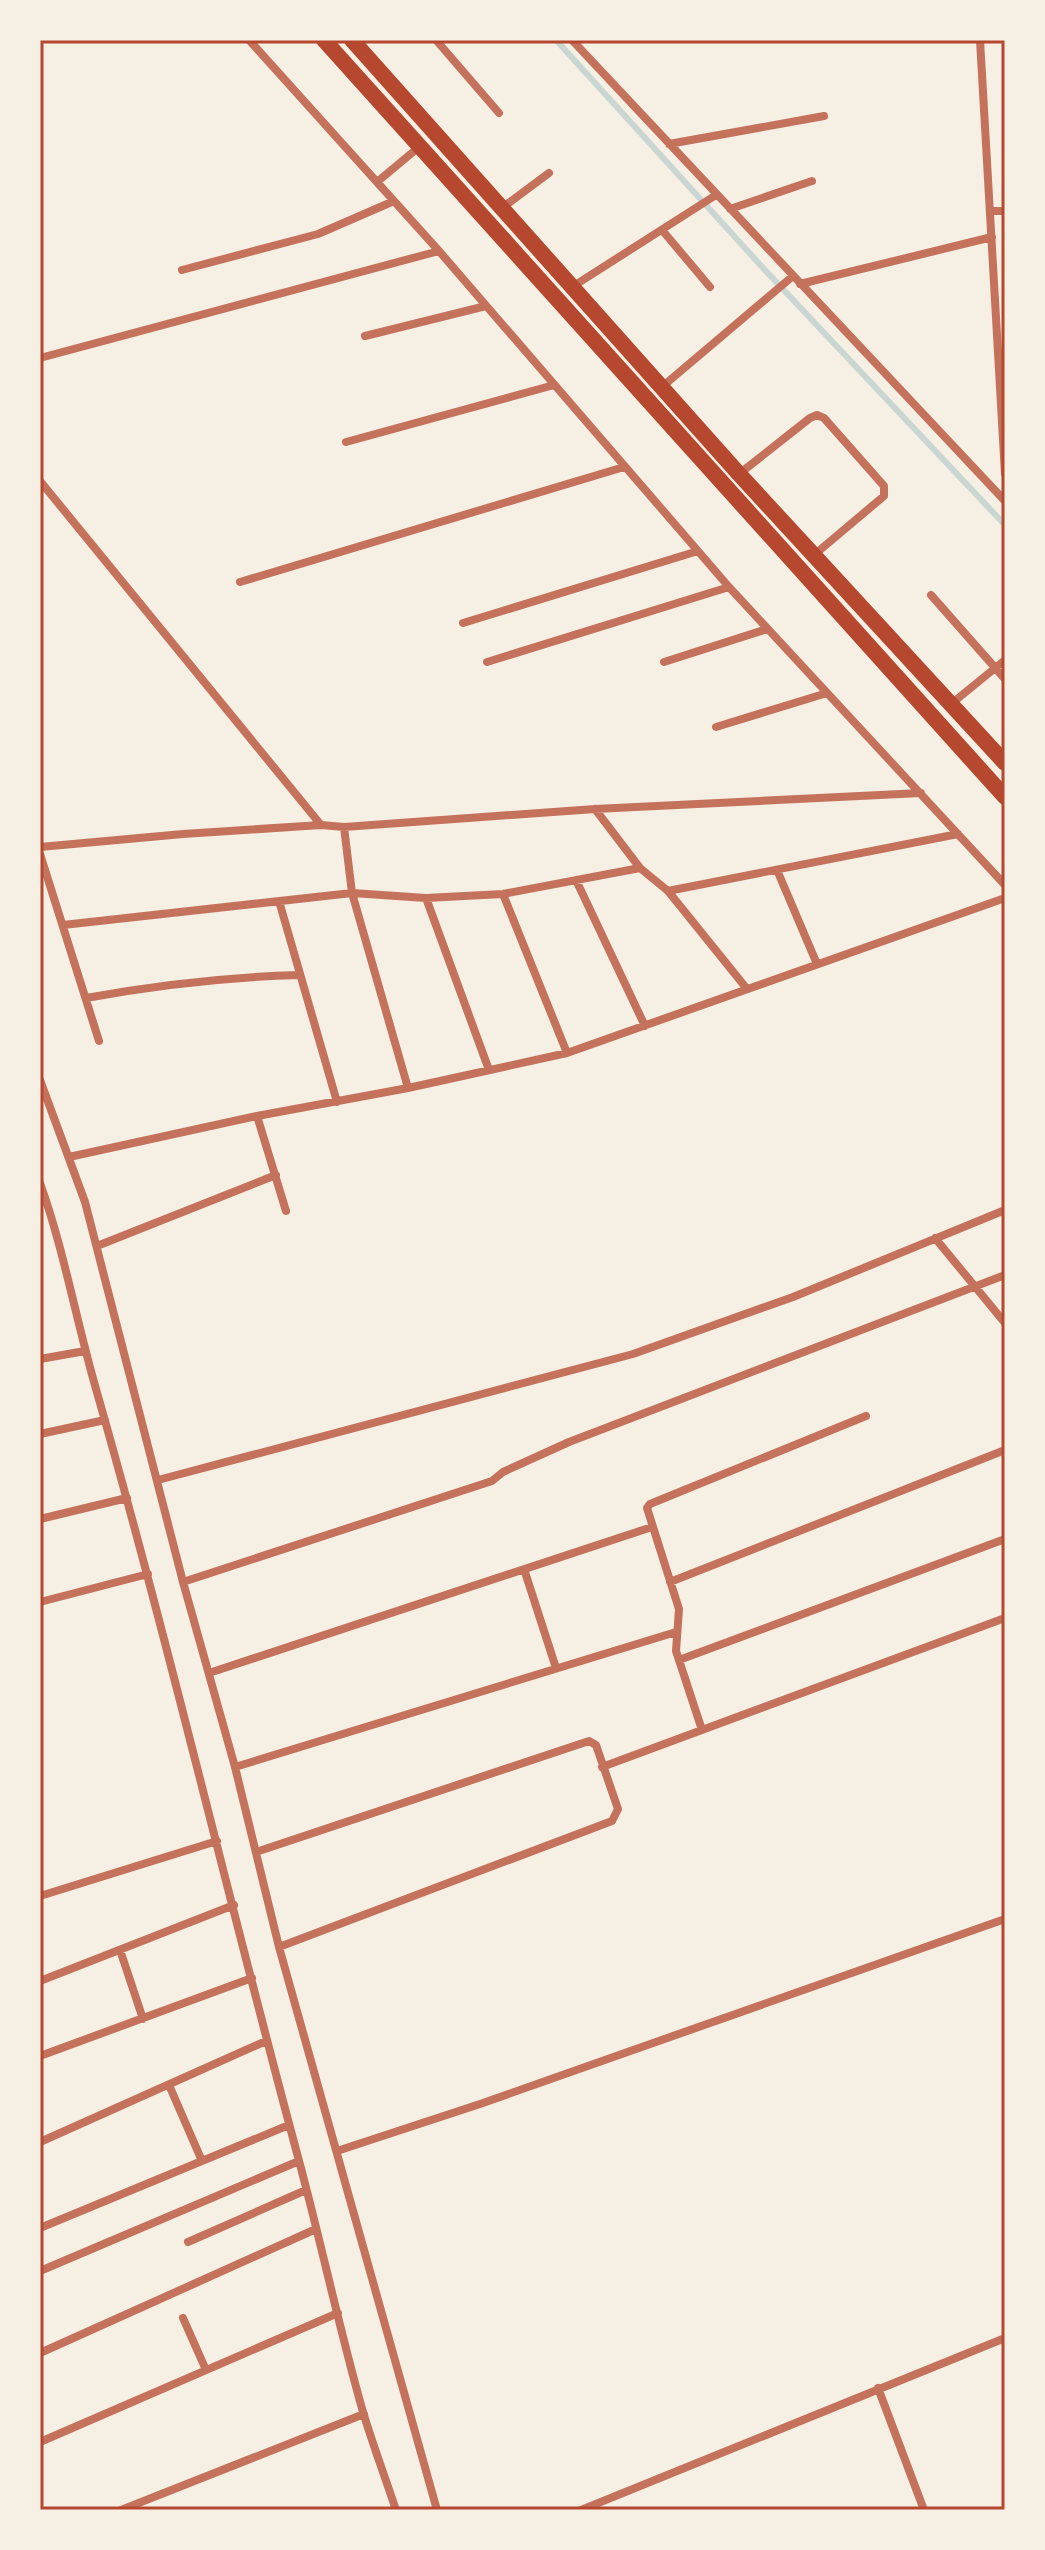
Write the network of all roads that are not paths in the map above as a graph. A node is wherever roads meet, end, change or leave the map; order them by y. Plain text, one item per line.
1 (249, 40) edge
2 (324, 40) edge
3 (352, 40) edge
4 (436, 40) edge
5 (572, 40) edge
6 (980, 40) edge
7 (499, 113) dead end
8 (824, 116) dead end
9 (669, 144) junction
10 (419, 147) junction
11 (549, 173) dead end
12 (812, 181) dead end
13 (377, 182) junction
14 (716, 195) junction
15 (394, 201) junction
16 (502, 208) junction
17 (730, 209) junction
18 (991, 211) junction
19 (1005, 211) edge
20 (662, 230) junction
21 (992, 237) junction
22 (439, 251) junction
23 (182, 270) dead end
24 (793, 276) junction
25 (800, 284) junction
26 (572, 287) junction
27 (710, 287) dead end
28 (486, 306) junction
29 (365, 336) dead end
30 (40, 358) edge
31 (1002, 370) edge
32 (554, 385) junction
33 (663, 386) junction
34 (346, 442) dead end
35 (624, 467) junction
36 (739, 474) junction
37 (1005, 474) edge
38 (40, 481) edge
39 (1005, 501) edge
40 (698, 551) junction
41 (814, 555) junction
42 (240, 582) dead end
43 (729, 587) junction
44 (931, 595) dead end
45 (463, 623) dead end
46 (767, 629) junction
47 (1005, 660) edge
48 (487, 662) dead end
49 (664, 662) dead end
50 (995, 668) junction
51 (1005, 679) edge
52 (827, 693) junction
53 (951, 704) junction
54 (716, 727) dead end
55 (1005, 763) edge
56 (921, 793) junction
57 (1005, 797) edge
58 (595, 809) junction
59 (321, 825) junction
60 (344, 827) junction
61 (958, 834) junction
62 (40, 847) edge
63 (40, 854) edge
64 (640, 868) junction
65 (777, 870) junction
66 (576, 880) junction
67 (1005, 885) edge
68 (668, 891) junction
69 (352, 893) junction
70 (503, 894) junction
71 (426, 898) junction
72 (1005, 898) edge
73 (279, 901) junction
74 (63, 925) junction
75 (817, 964) junction
76 (299, 975) junction
77 (747, 989) junction
78 (86, 998) junction
79 (645, 1026) junction
80 (99, 1041) dead end
81 (567, 1053) junction
82 (489, 1070) junction
83 (40, 1080) edge
84 (408, 1088) junction
85 (337, 1102) junction
86 (257, 1116) junction
87 (69, 1157) junction
88 (276, 1175) junction
89 (40, 1183) edge
90 (1005, 1210) edge
91 (286, 1211) dead end
92 (935, 1238) junction
93 (97, 1246) junction
94 (1005, 1275) edge
95 (976, 1288) junction
96 (1005, 1323) edge
97 (85, 1351) junction
98 (40, 1359) edge
99 (866, 1416) dead end
100 (105, 1420) junction
101 (40, 1434) edge
102 (1005, 1450) edge
103 (158, 1480) junction
104 (127, 1498) junction
105 (40, 1519) edge
106 (652, 1527) junction
107 (1005, 1539) edge
108 (524, 1569) junction
109 (148, 1574) junction
110 (183, 1582) junction
111 (670, 1582) junction
112 (40, 1602) edge
113 (1005, 1618) edge
114 (676, 1632) junction
115 (679, 1660) junction
116 (556, 1668) junction
117 (209, 1673) junction
118 (702, 1730) junction
119 (235, 1767) junction
120 (602, 1767) junction
121 (217, 1841) junction
122 (256, 1852) junction
123 (40, 1896) edge
124 (234, 1905) junction
125 (1005, 1919) edge
126 (279, 1947) junction
127 (120, 1950) junction
128 (252, 1978) junction
129 (40, 1981) edge
130 (143, 2019) junction
131 (266, 2041) junction
132 (40, 2056) edge
133 (169, 2085) junction
134 (289, 2125) junction
135 (40, 2142) edge
136 (337, 2151) junction
137 (202, 2161) junction
138 (299, 2161) junction
139 (306, 2190) junction
140 (40, 2228) edge
141 (316, 2229) junction
142 (188, 2242) dead end
143 (40, 2271) edge
144 (338, 2313) junction
145 (183, 2318) dead end
146 (1005, 2338) edge
147 (40, 2353) edge
148 (206, 2370) junction
149 (878, 2388) junction
150 (364, 2414) junction
151 (40, 2442) edge
152 (121, 2510) edge
153 (396, 2510) edge
154 (437, 2510) edge
155 (581, 2510) edge
156 (924, 2510) edge

1 - 13 street
2 - 10 main road
3 - 16 main road
4 - 7 street
5 - 9 street
6 - 18 street
8 - 9 street
9 - 14 street
10 - 13 street
10 - 57 main road
11 - 16 street
12 - 17 street
13 - 15 street
14 - 17 street
14 - 20 street
15 - 22 street
15 - 23 street
16 - 26 main road
17 - 24 street
18 - 19 street
18 - 21 street
20 - 26 street
20 - 27 street
21 - 25 street
21 - 31 street
22 - 28 street
22 - 30 street
24 - 25 street
24 - 33 street
25 - 39 street
26 - 33 main road
28 - 29 street
28 - 32 street
31 - 37 street
32 - 34 street
32 - 35 street
33 - 36 main road
35 - 40 street
35 - 42 street
36 - 41 main road
36 - 41 street
38 - 59 street
40 - 43 street
40 - 45 street
41 - 53 main road
43 - 46 street
43 - 48 street
44 - 50 street
46 - 49 street
46 - 52 street
47 - 50 street
50 - 51 street
50 - 53 street
52 - 54 street
52 - 56 street
53 - 55 main road
56 - 58 street
56 - 61 street
58 - 60 street
58 - 64 street
59 - 60 street
59 - 62 street
60 - 69 street
61 - 65 street
61 - 67 street
63 - 74 street
64 - 66 street
64 - 68 street
65 - 68 street
65 - 75 street
66 - 70 street
66 - 79 street
68 - 77 street
69 - 71 street
69 - 73 street
69 - 84 street
70 - 71 street
70 - 81 street
71 - 82 street
72 - 75 street
73 - 74 street
73 - 76 street
74 - 78 street
75 - 77 street
76 - 78 street
76 - 85 street
77 - 79 street
78 - 80 street
79 - 81 street
81 - 82 street
82 - 84 street
83 - 87 street
84 - 85 street
85 - 86 street
86 - 87 street
86 - 88 street
87 - 93 street
88 - 91 street
88 - 93 street
89 - 97 street
90 - 92 street
92 - 95 street
92 - 103 street
93 - 103 street
94 - 95 street
95 - 96 street
95 - 110 street
97 - 98 street
97 - 100 street
99 - 106 street
100 - 101 street
100 - 104 street
102 - 111 street
103 - 110 street
104 - 105 street
104 - 109 street
106 - 108 street
106 - 111 street
107 - 115 street
108 - 116 street
108 - 117 street
109 - 112 street
109 - 121 street
110 - 117 street
111 - 114 street
113 - 118 street
114 - 115 street
114 - 116 street
115 - 118 street
116 - 119 street
117 - 119 street
118 - 120 street
119 - 122 street
120 - 122 street
120 - 126 street
121 - 123 street
121 - 124 street
122 - 126 street
124 - 127 street
124 - 128 street
125 - 136 street
126 - 136 street
127 - 129 street
127 - 130 street
128 - 130 street
128 - 131 street
130 - 132 street
131 - 133 street
131 - 134 street
133 - 135 street
133 - 137 street
134 - 137 street
134 - 138 street
136 - 154 street
137 - 140 street
138 - 139 street
138 - 143 street
139 - 141 street
139 - 142 street
141 - 144 street
141 - 147 street
144 - 148 street
144 - 150 street
145 - 148 street
146 - 149 street
148 - 151 street
149 - 155 street
149 - 156 street
150 - 152 street
150 - 153 street

